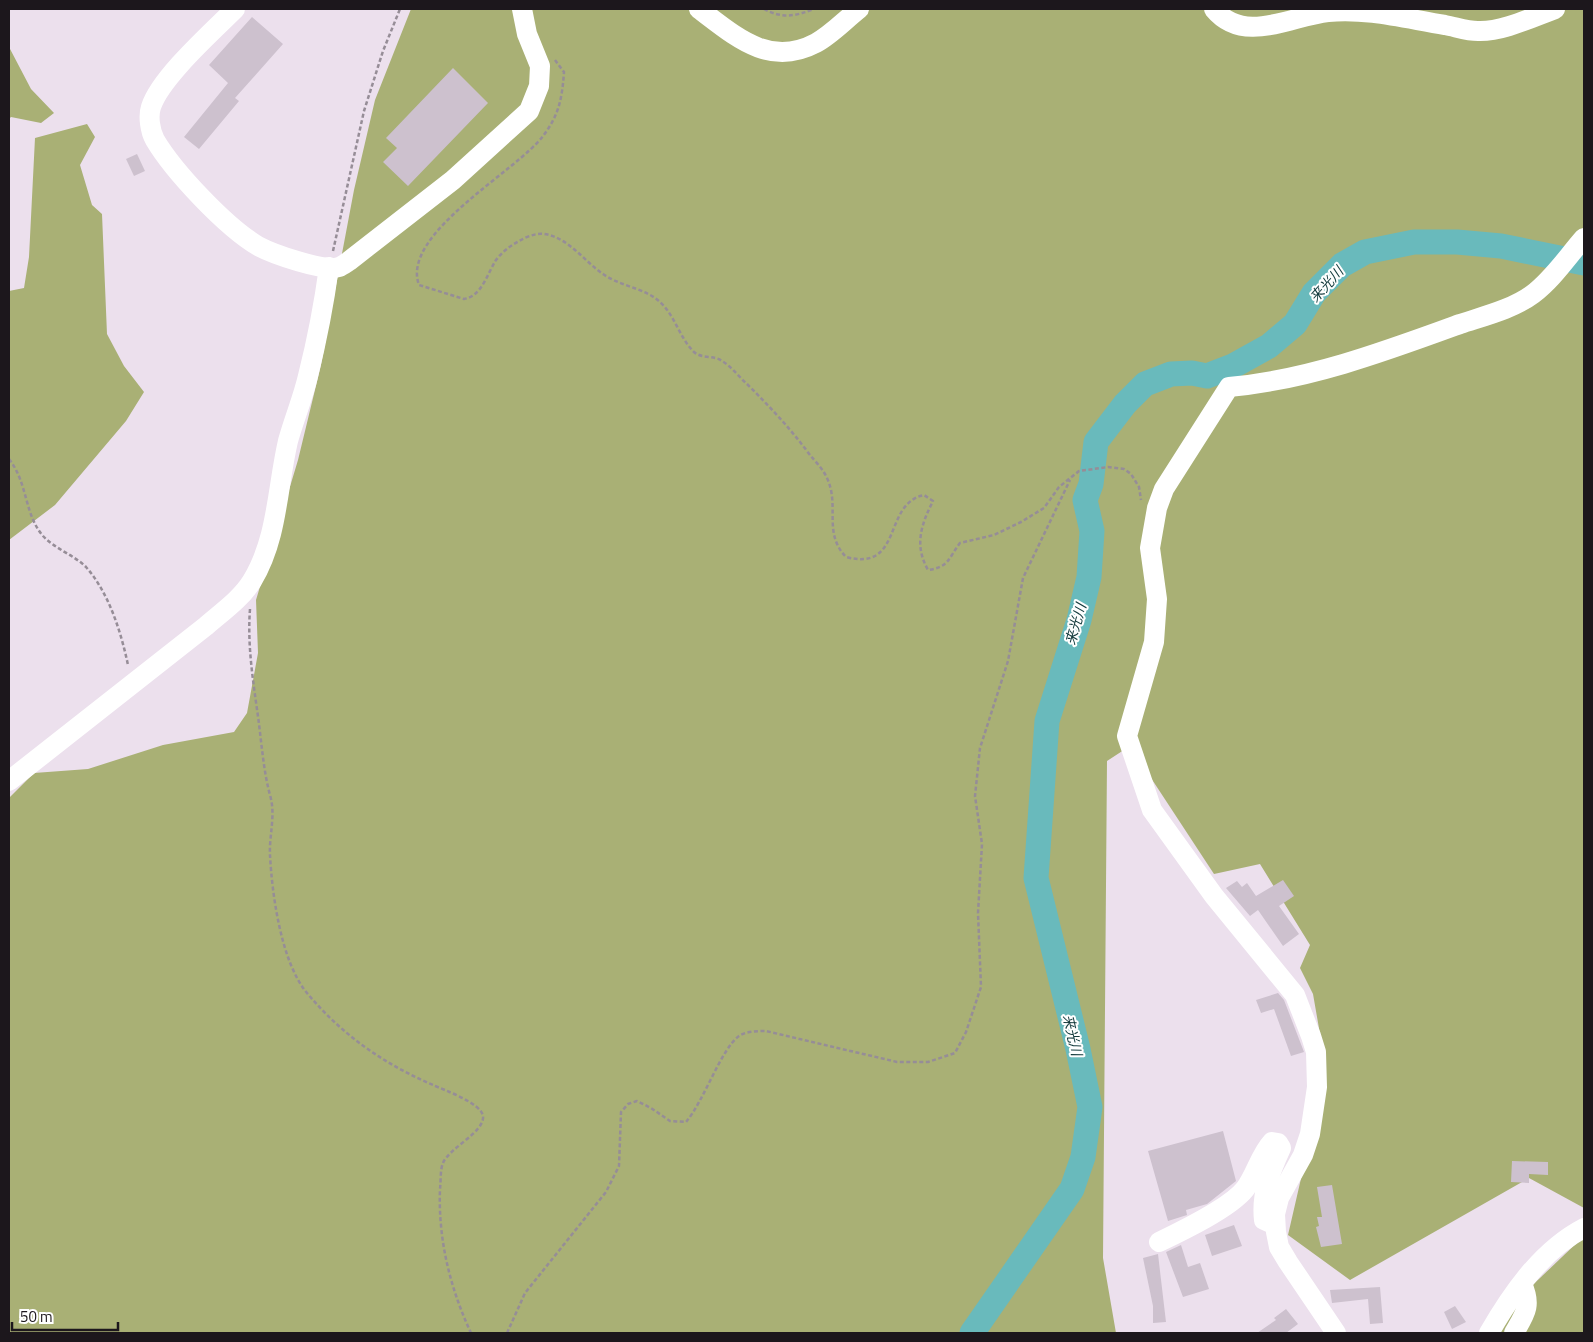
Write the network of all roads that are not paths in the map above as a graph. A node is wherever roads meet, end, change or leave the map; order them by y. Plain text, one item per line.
1 (235, 9) edge
2 (522, 9) edge
3 (699, 9) edge
4 (858, 9) edge
5 (1214, 9) edge
6 (1555, 9) edge
7 (1584, 238) edge
8 (329, 267) junction
9 (9, 781) edge
10 (1275, 1224) junction
11 (1584, 1228) edge
12 (1159, 1242) dead end
13 (1522, 1284) junction
14 (1336, 1333) edge
15 (1489, 1333) edge
16 (1514, 1333) edge

1 - 8 street
2 - 8 street
3 - 4 street
5 - 6 street
7 - 10 street
8 - 9 street
10 - 12 street
10 - 14 street
11 - 13 street
13 - 15 street
13 - 16 street

